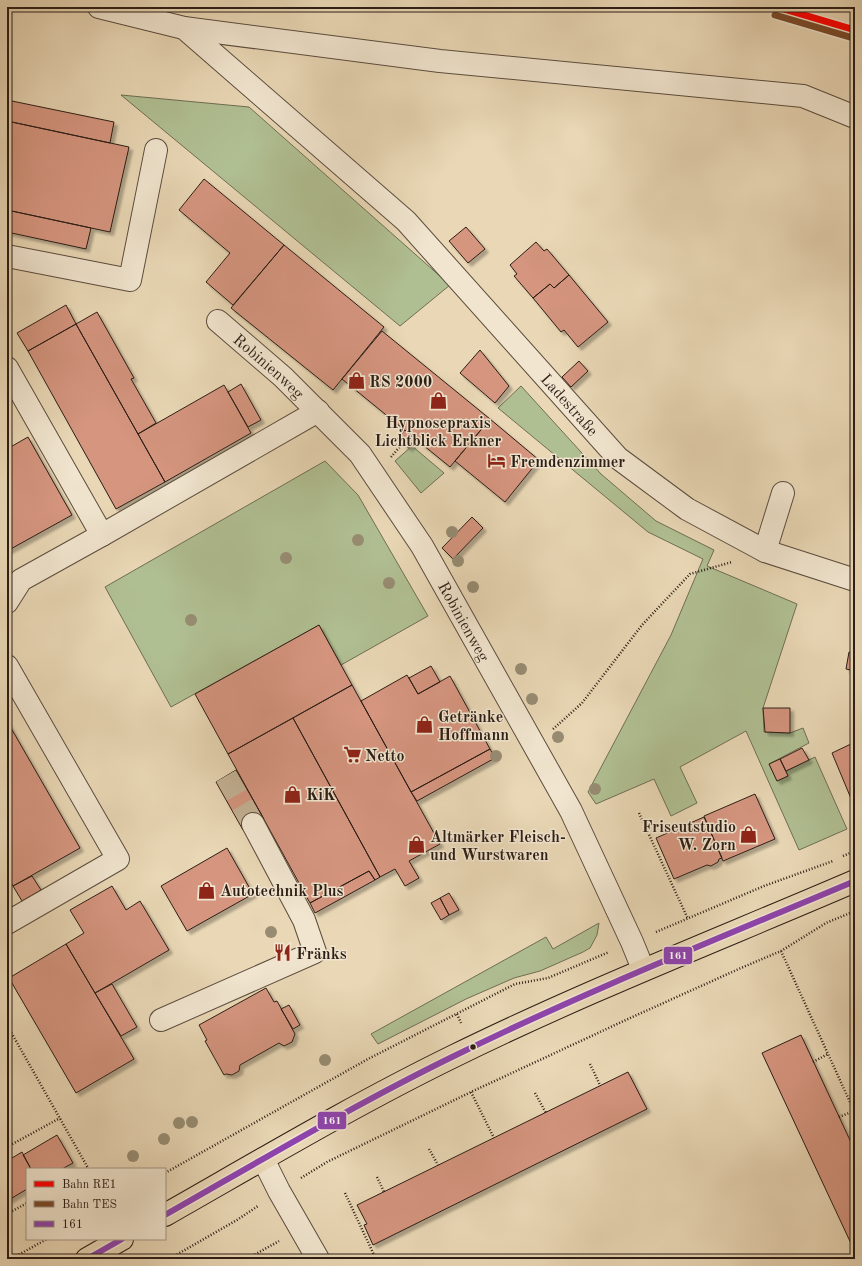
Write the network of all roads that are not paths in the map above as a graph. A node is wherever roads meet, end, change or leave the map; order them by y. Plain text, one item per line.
1 (99, 7) edge
2 (184, 28) junction
3 (855, 117) edge
4 (156, 150) dead end
5 (7, 256) edge
6 (218, 321) dead end
7 (7, 368) edge
8 (318, 411) junction
9 (783, 493) dead end
10 (102, 535) junction
11 (760, 548) junction
12 (855, 580) edge
13 (7, 602) edge
14 (7, 666) edge
15 (253, 824) tunnel mouth
16 (855, 881) edge
17 (7, 923) edge
18 (644, 969) junction
19 (161, 1020) dead end
20 (263, 1159) junction
21 (166, 1214) edge
22 (120, 1240) edge
23 (87, 1259) edge
24 (318, 1259) edge

1 - 2 street
2 - 3 street
2 - 11 street, Ladestraße
4 - 5 street
6 - 8 street, Robinienweg
7 - 10 street
8 - 10 street
8 - 18 street, Robinienweg
9 - 11 street
10 - 13 street
11 - 12 street, Ladestraße
14 - 17 street
15 - 19 street
16 - 18 main road
18 - 20 main road
20 - 21 main road
20 - 24 street
22 - 23 main road

